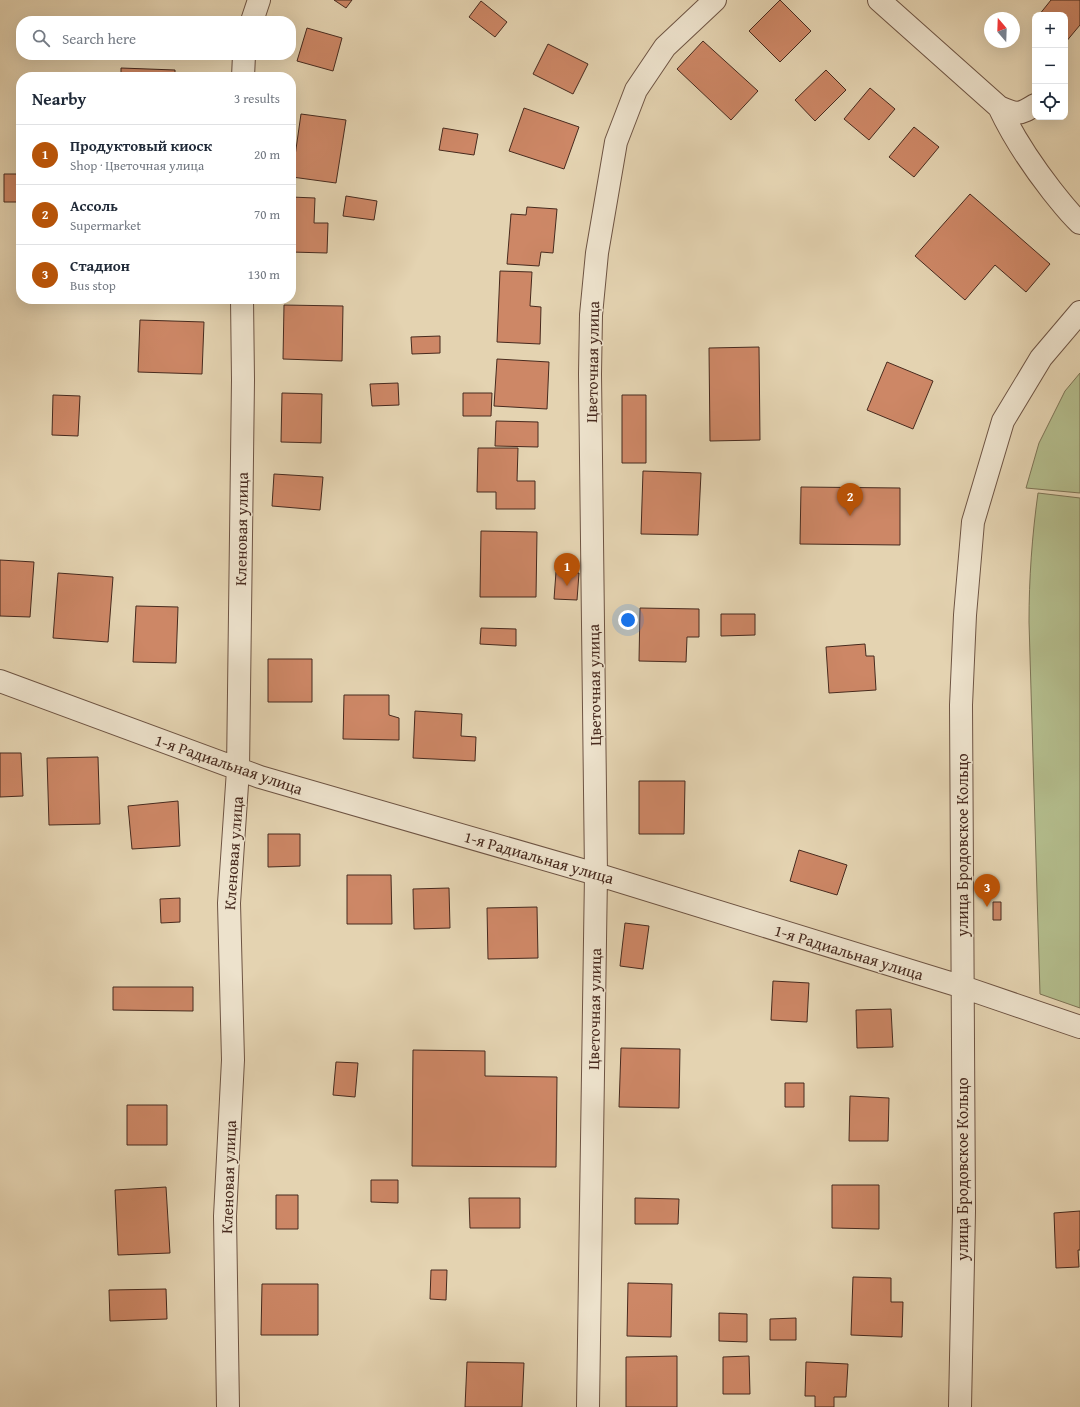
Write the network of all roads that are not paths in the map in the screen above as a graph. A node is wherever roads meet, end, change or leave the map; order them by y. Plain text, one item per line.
1 (259, 0) edge
2 (715, 0) edge
3 (878, 0) edge
4 (254, 16) edge
5 (244, 60) edge
6 (243, 72) edge
7 (1032, 106) edge
8 (999, 107) junction
9 (1080, 223) edge
10 (242, 304) edge
11 (1080, 312) edge
12 (0, 681) edge
13 (238, 770) junction
14 (596, 874) junction
15 (963, 987) junction
16 (1080, 1027) edge
17 (228, 1407) edge
18 (588, 1407) edge
19 (960, 1407) edge

1 - 4 street
2 - 14 street, Цветочная улица
3 - 8 street
5 - 6 street
7 - 8 street
8 - 9 street
10 - 13 street, Кленовая улица
11 - 15 street, улица Бродовское Кольцо
12 - 13 street, 1-я Радиальная улица
13 - 14 street, 1-я Радиальная улица
13 - 17 street, Кленовая улица
14 - 15 street, 1-я Радиальная улица
14 - 18 street, Цветочная улица
15 - 16 street, 1-я Радиальная улица
15 - 19 street, улица Бродовское Кольцо

